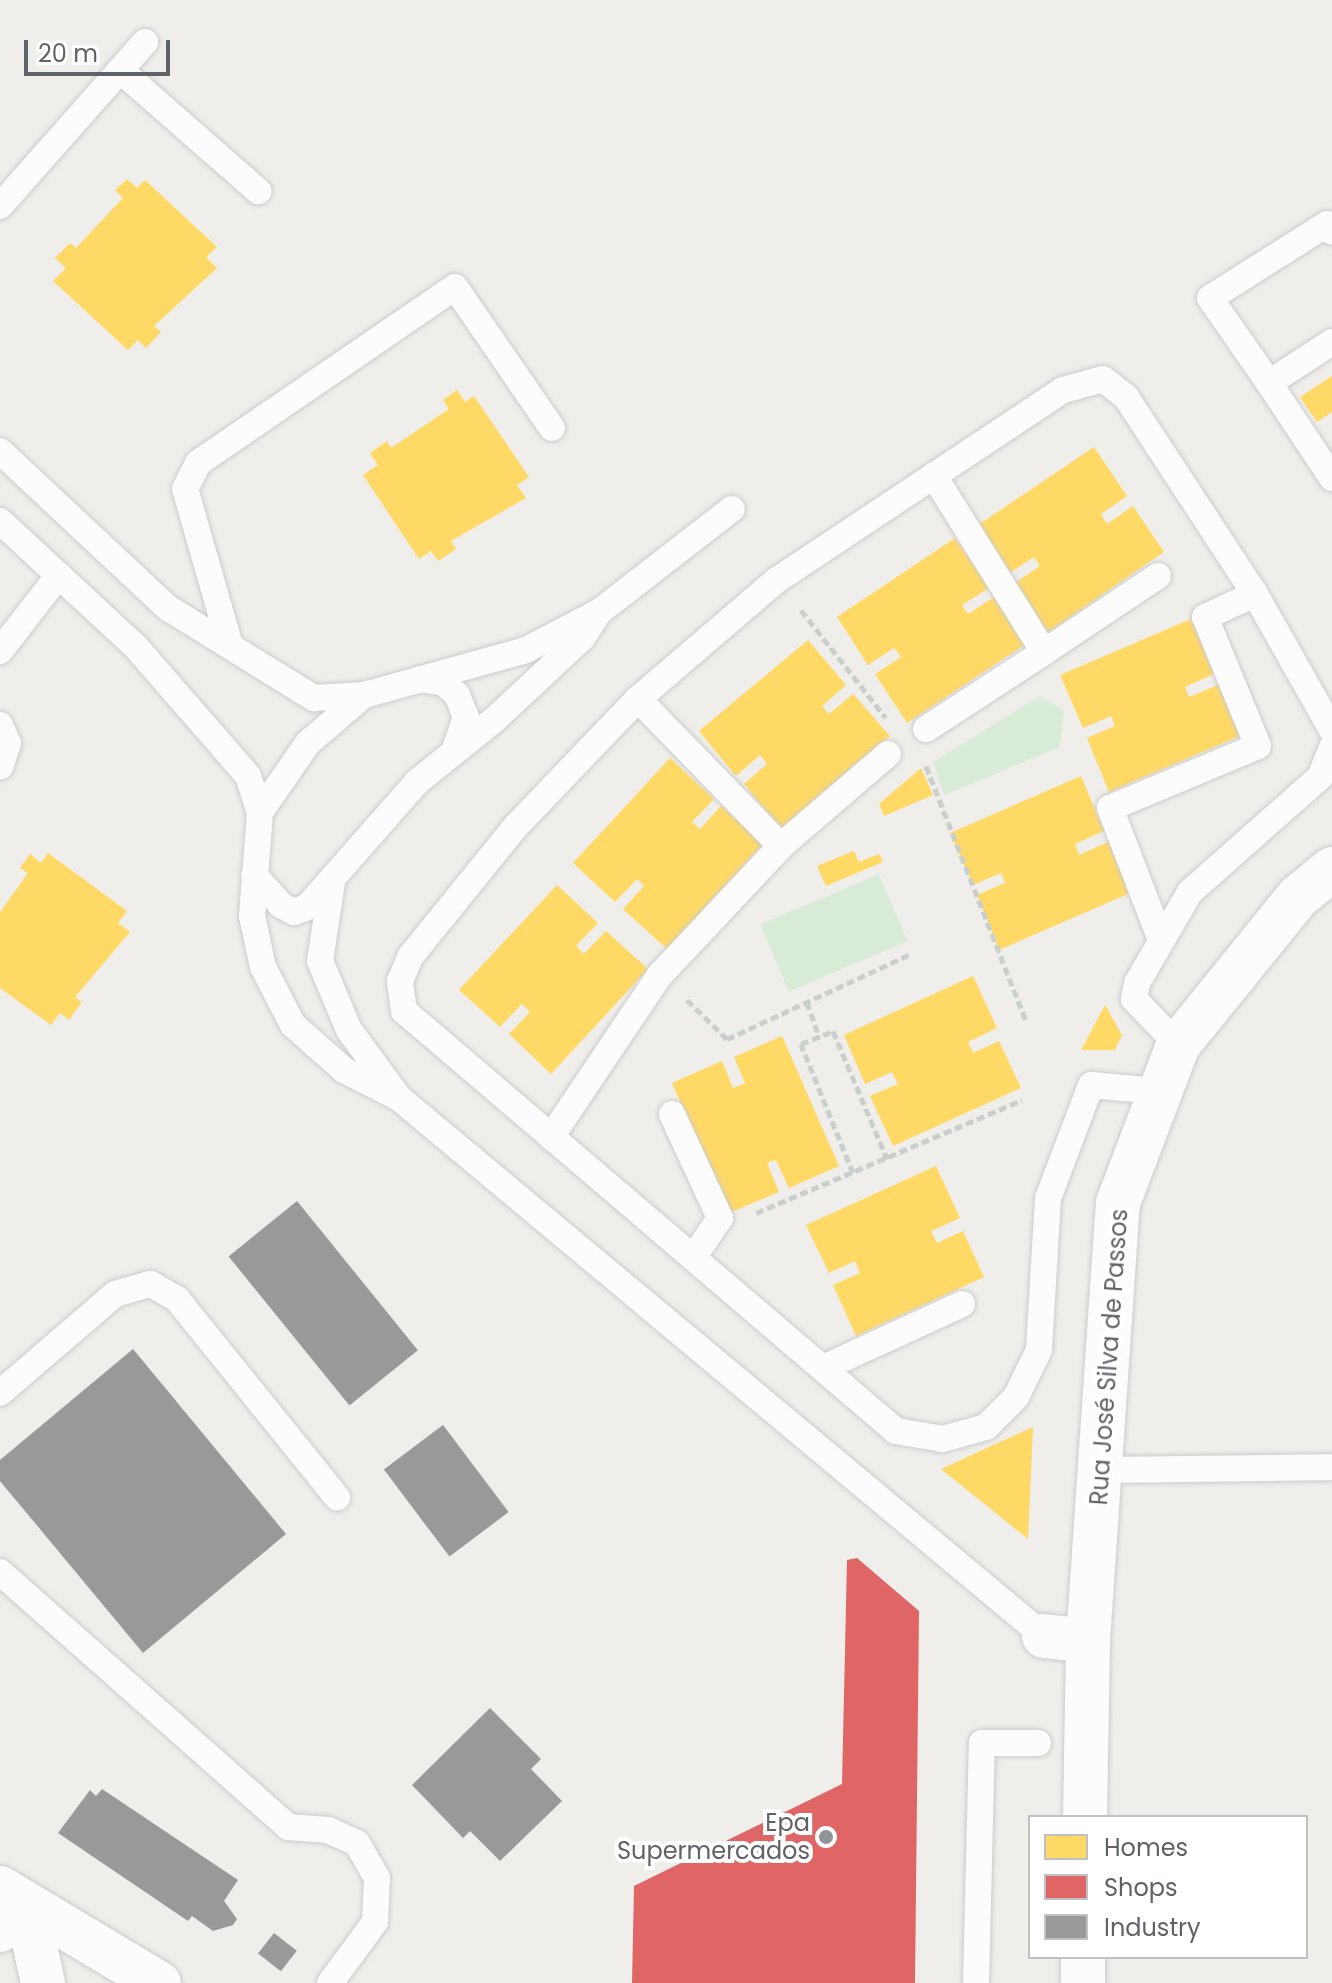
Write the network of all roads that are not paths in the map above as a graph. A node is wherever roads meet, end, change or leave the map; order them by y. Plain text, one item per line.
1 (145, 42) dead end
2 (120, 70) junction
3 (258, 191) dead end
4 (0, 206) edge
5 (1332, 232) edge
6 (1332, 342) edge
7 (1269, 383) junction
8 (552, 428) dead end
9 (0, 451) edge
10 (934, 476) junction
11 (1332, 478) edge
12 (732, 509) dead end
13 (0, 521) edge
14 (59, 575) junction
15 (1158, 576) dead end
16 (1255, 594) junction
17 (599, 612) junction
18 (229, 642) junction
19 (0, 651) edge
20 (1044, 652) junction
21 (412, 678) junction
22 (364, 695) junction
23 (638, 699) junction
24 (0, 725) edge
25 (926, 729) dead end
26 (1332, 730) edge
27 (456, 746) junction
28 (1332, 747) edge
29 (888, 754) dead end
30 (0, 767) edge
31 (260, 812) junction
32 (781, 846) junction
33 (1332, 869) edge
34 (254, 875) junction
35 (333, 880) junction
36 (1161, 940) junction
37 (1178, 1045) junction
38 (1157, 1091) junction
39 (399, 1098) junction
40 (672, 1114) dead end
41 (551, 1137) junction
42 (693, 1258) junction
43 (962, 1304) dead end
44 (823, 1368) junction
45 (0, 1393) edge
46 (1332, 1467) edge
47 (1100, 1470) junction
48 (337, 1497) dead end
49 (0, 1572) edge
50 (1044, 1636) joint
51 (1088, 1641) junction
52 (1038, 1743) dead end
53 (1085, 1815) edge
54 (9, 1909) edge
55 (1083, 1959) edge
56 (43, 1983) edge
57 (159, 1983) edge
58 (330, 1983) edge
59 (976, 1983) edge
60 (1083, 1983) edge

1 - 2 lane
2 - 3 lane
2 - 4 lane
5 - 7 lane
6 - 7 lane
7 - 11 lane
8 - 18 lane
9 - 18 lane
10 - 16 lane
10 - 20 lane
10 - 23 lane
12 - 17 lane
13 - 14 lane
14 - 19 lane
14 - 31 lane
15 - 20 lane
16 - 26 lane
16 - 36 lane
17 - 21 lane
17 - 27 lane
18 - 22 lane
20 - 25 lane
21 - 22 lane
21 - 27 lane
22 - 31 lane
23 - 32 lane
23 - 41 lane
24 - 30 lane
27 - 35 lane
28 - 36 lane
29 - 32 lane
31 - 34 lane
32 - 41 lane
33 - 37 street, Rua José Silva de Passos
34 - 35 lane
34 - 39 lane
35 - 39 lane
36 - 37 lane
37 - 38 street, Rua José Silva de Passos
38 - 44 lane
38 - 47 street, Rua José Silva de Passos
39 - 50 lane
40 - 42 lane
41 - 42 lane
42 - 44 lane
43 - 44 lane
45 - 48 lane
46 - 47 lane
47 - 51 street, Rua José Silva de Passos
49 - 58 lane
50 - 51 street
51 - 53 street, Rua José Silva de Passos
52 - 59 lane
54 - 56 street
54 - 57 street
55 - 60 street

